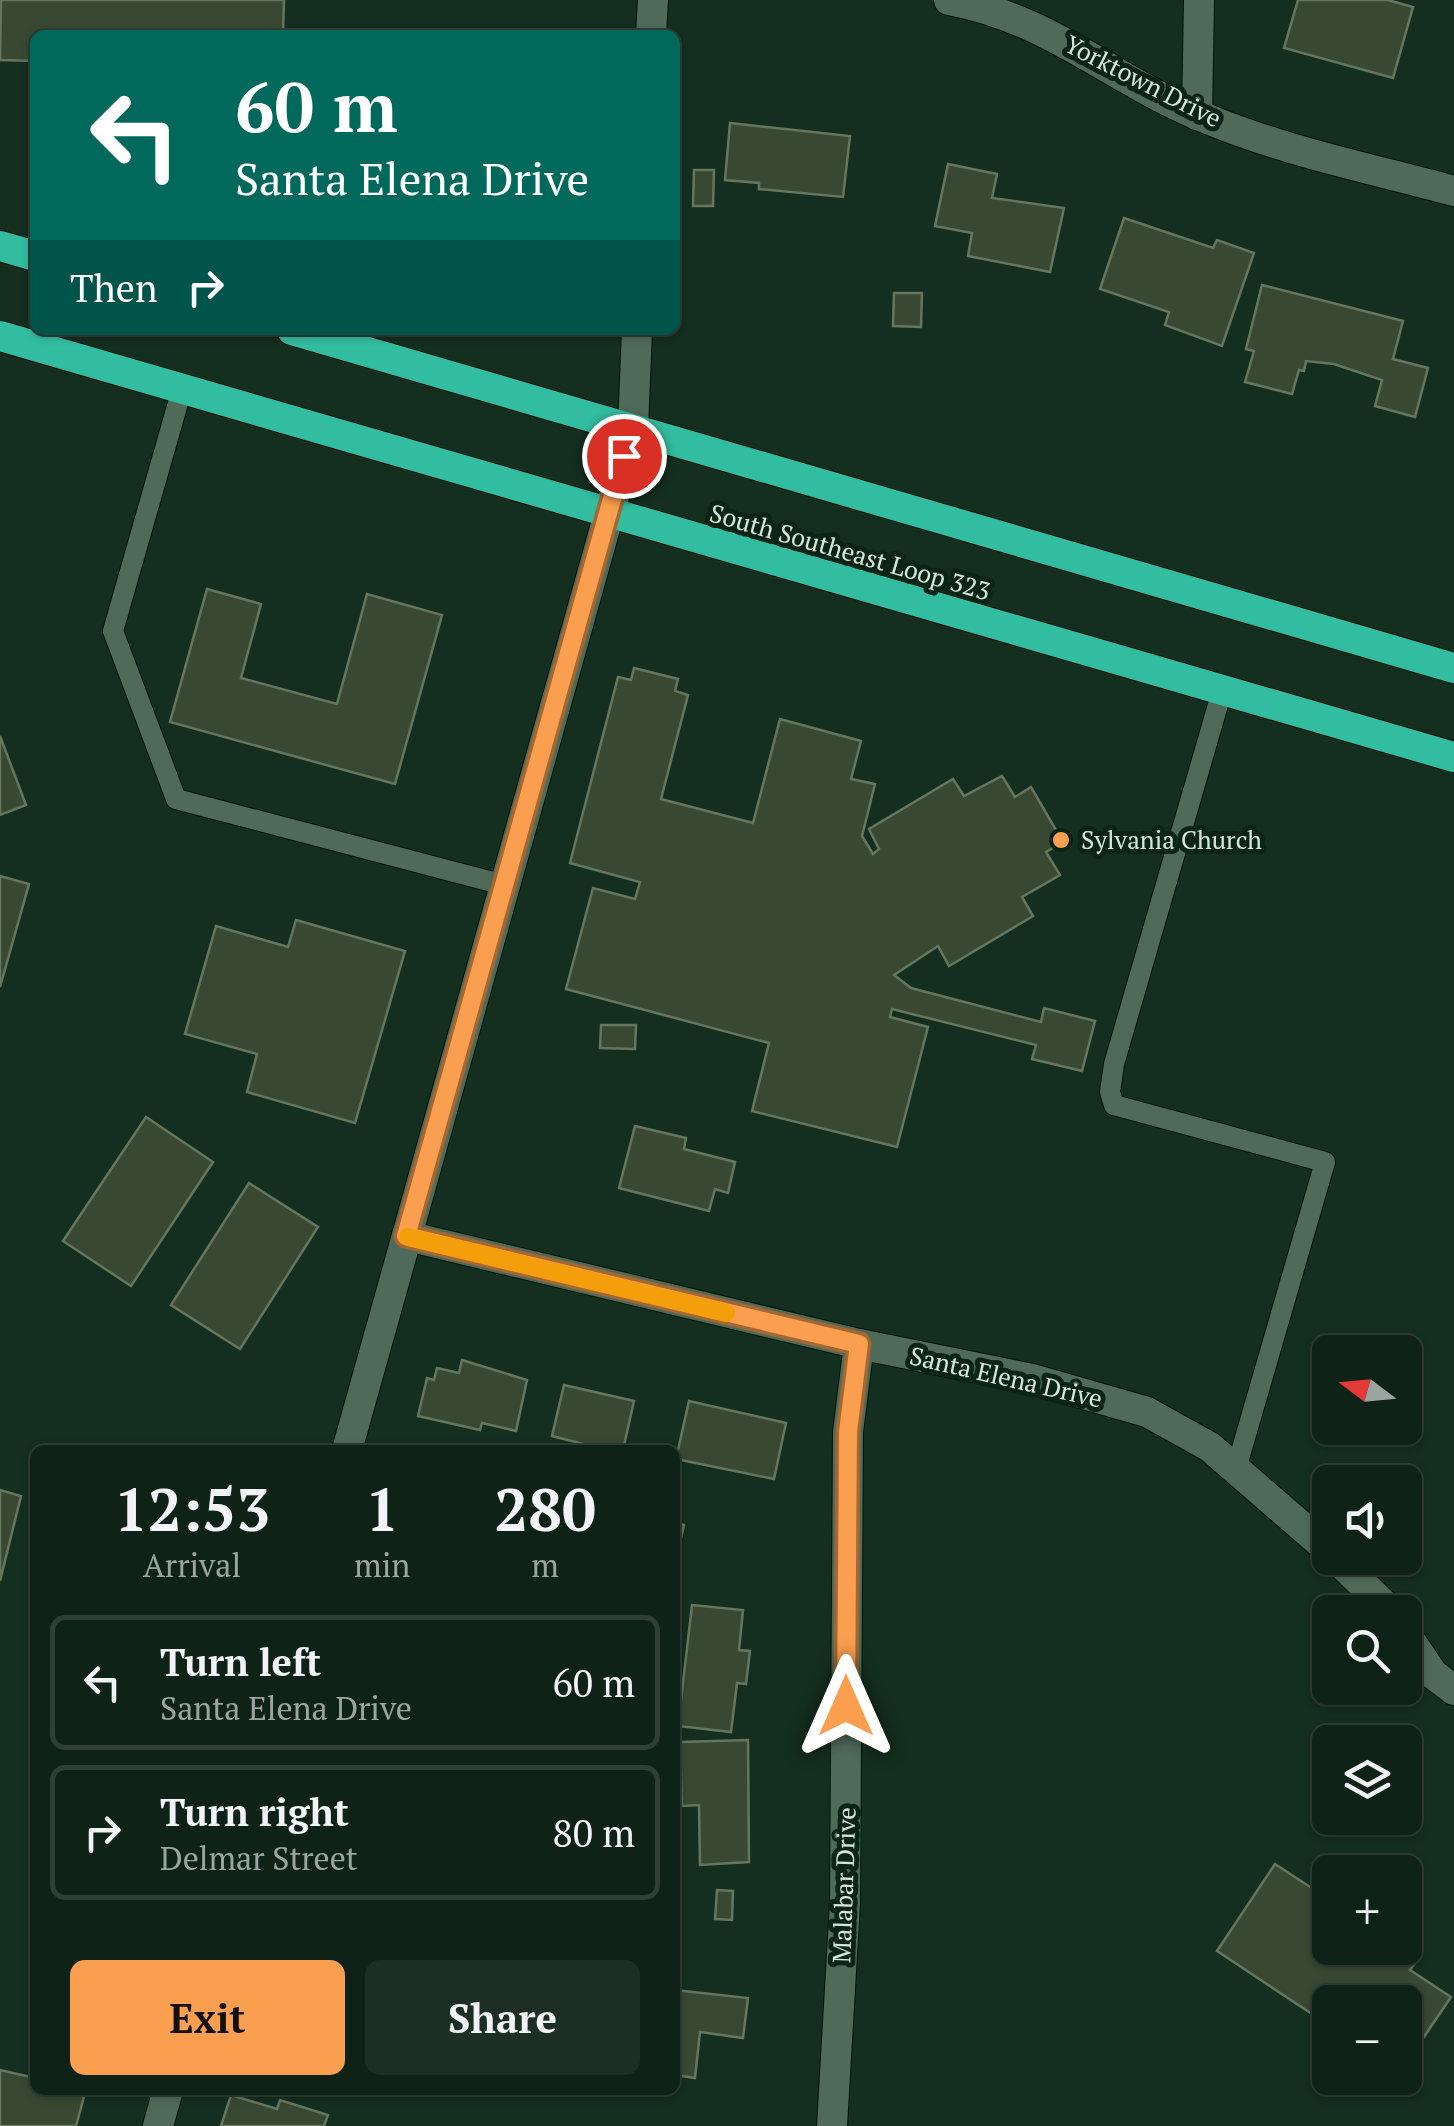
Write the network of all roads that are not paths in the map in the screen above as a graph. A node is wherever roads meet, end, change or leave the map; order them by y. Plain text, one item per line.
1 (652, 0) edge
2 (950, 0) edge
3 (1198, 0) edge
4 (651, 30) edge
5 (1197, 114) junction
6 (1454, 191) edge
7 (0, 246) edge
8 (30, 255) edge
9 (309, 335) edge
10 (637, 335) edge
11 (0, 336) edge
12 (182, 389) junction
13 (632, 428) junction
14 (607, 514) junction
15 (1454, 668) edge
16 (1222, 690) junction
17 (1454, 757) edge
18 (504, 885) junction
19 (406, 1236) junction
20 (859, 1344) junction
21 (348, 1445) edge
22 (1236, 1469) junction
23 (1312, 1535) edge
24 (1353, 1575) edge
25 (1374, 1595) edge
26 (1422, 1658) edge
27 (1454, 1690) edge
28 (167, 2095) edge
29 (158, 2126) edge
30 (832, 2126) edge

1 - 4 street
2 - 5 street, Yorktown Drive
3 - 5 street
5 - 6 street, Yorktown Drive
7 - 8 highway
9 - 13 highway
10 - 13 street
11 - 12 highway, South Southeast Loop 323
12 - 14 highway, South Southeast Loop 323
12 - 18 lane
13 - 14 street
13 - 15 highway
14 - 16 highway, South Southeast Loop 323
14 - 18 street
16 - 17 highway, South Southeast Loop 323
16 - 22 lane
18 - 19 street
19 - 20 street, Santa Elena Drive
19 - 21 street
20 - 22 street, Santa Elena Drive
20 - 30 street, Malabar Drive
22 - 23 street, Santa Elena Drive
24 - 25 street
26 - 27 street
28 - 29 street

